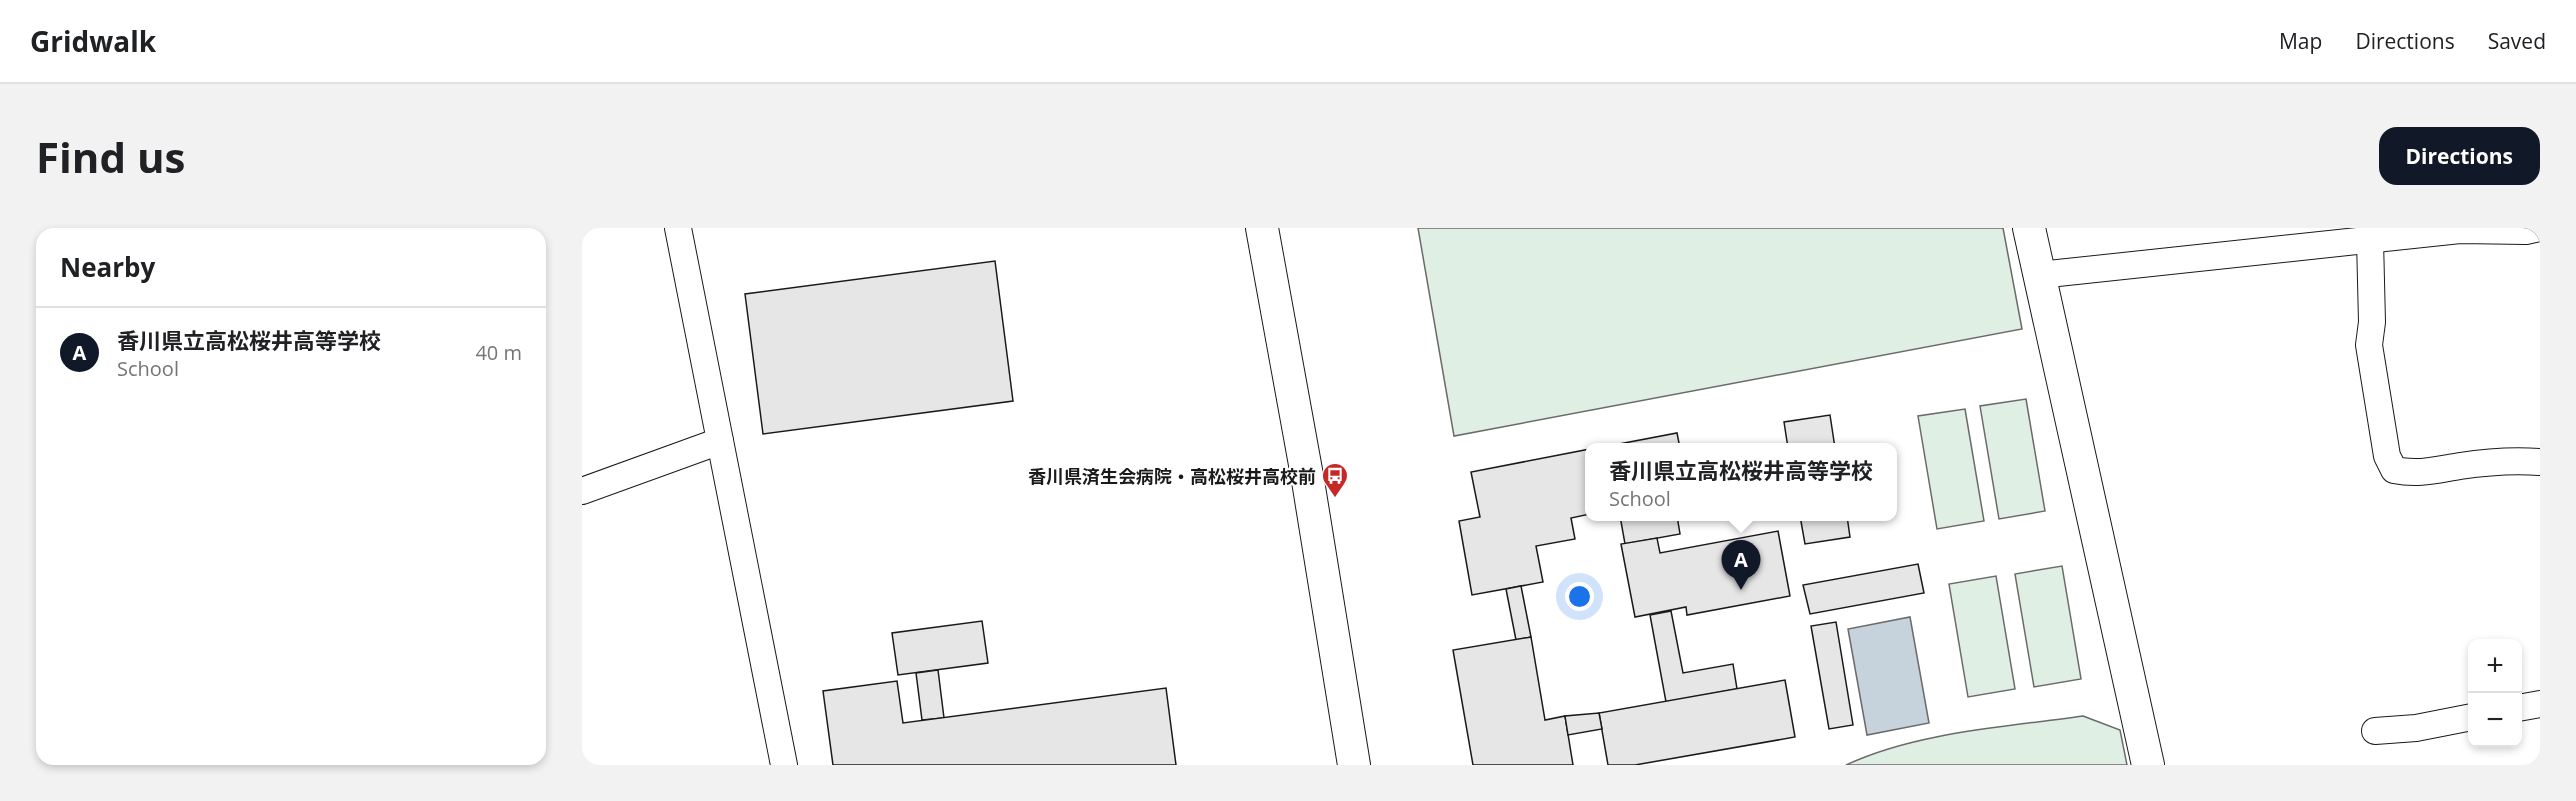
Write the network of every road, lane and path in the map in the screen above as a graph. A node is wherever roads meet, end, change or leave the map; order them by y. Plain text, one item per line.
1 (678, 228) edge
2 (1262, 228) edge
3 (2029, 228) edge
4 (2540, 228) edge
5 (2434, 231) edge
6 (2370, 240) junction
7 (2040, 275) junction
8 (720, 441) junction
9 (2540, 462) edge
10 (582, 491) edge
11 (2540, 704) edge
12 (2522, 707) edge
13 (2468, 718) edge
14 (2375, 731) dead end
15 (784, 765) edge
16 (1354, 765) edge
17 (2148, 765) edge

1 - 8 street
2 - 16 street
3 - 7 street
4 - 5 street
5 - 6 street
6 - 7 street
6 - 9 street
7 - 17 street
8 - 10 street
8 - 15 street
11 - 12 street
13 - 14 street

